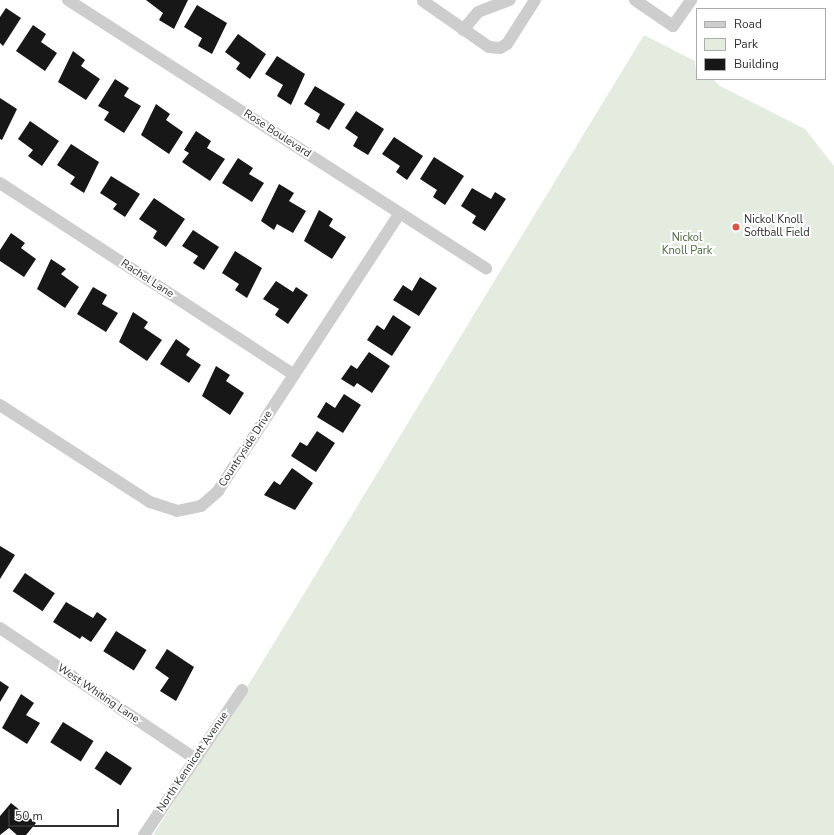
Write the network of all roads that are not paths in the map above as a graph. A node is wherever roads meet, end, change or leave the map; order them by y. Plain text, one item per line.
1 (68, 0) edge
2 (510, 0) edge
3 (535, 0) edge
4 (634, 0) edge
5 (691, 0) edge
6 (423, 1) dead end
7 (463, 30) junction
8 (0, 183) edge
9 (399, 214) junction
10 (486, 268) dead end
11 (294, 375) junction
12 (0, 405) edge
13 (0, 628) edge
14 (242, 690) dead end
15 (196, 759) junction
16 (144, 835) edge

1 - 9 street, Rose Boulevard
2 - 7 street
3 - 7 street
4 - 5 street
6 - 7 street
8 - 11 street, Rachel Lane
9 - 10 street, Rose Boulevard
9 - 11 street, Countryside Drive
11 - 12 street, Countryside Drive
13 - 15 street, West Whiting Lane
14 - 15 street, North Kennicott Avenue
15 - 16 street, North Kennicott Avenue

